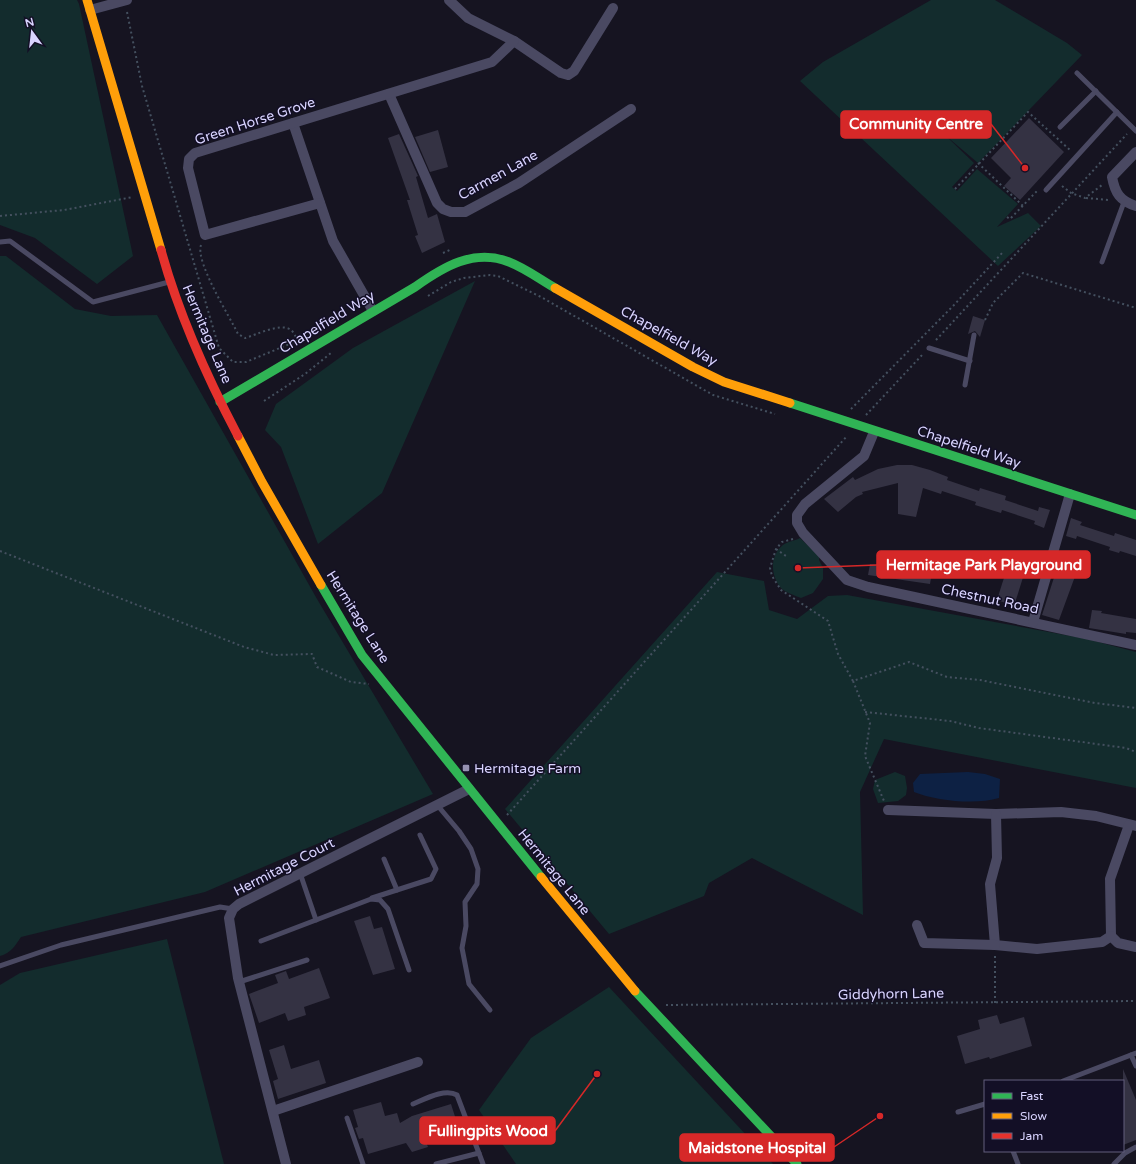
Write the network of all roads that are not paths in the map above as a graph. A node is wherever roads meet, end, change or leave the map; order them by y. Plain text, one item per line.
1 (126, 0) edge
2 (449, 0) edge
3 (88, 5) edge
4 (613, 8) dead end
5 (514, 41) junction
6 (1077, 73) dead end
7 (1096, 91) junction
8 (389, 94) junction
9 (631, 109) dead end
10 (1116, 112) junction
11 (293, 123) junction
12 (1060, 128) dead end
13 (1134, 129) edge
14 (1136, 152) edge
15 (1046, 190) road end
16 (1124, 202) junction
17 (320, 203) junction
18 (1136, 206) edge
19 (0, 242) edge
20 (1102, 262) dead end
21 (170, 282) junction
22 (373, 311) junction
23 (974, 335) dead end
24 (929, 348) road end
25 (970, 361) junction
26 (965, 385) dead end
27 (220, 402) junction
28 (874, 432) junction
29 (1070, 494) junction
30 (1136, 515) edge
31 (1033, 622) junction
32 (1136, 645) edge
33 (469, 789) junction
34 (438, 806) junction
35 (888, 810) road end
36 (996, 814) junction
37 (1133, 825) edge
38 (420, 835) dead end
39 (384, 859) dead end
40 (300, 873) junction
41 (397, 890) junction
42 (371, 899) junction
43 (234, 909) junction
44 (316, 920) junction
45 (917, 925) dead end
46 (1111, 936) junction
47 (261, 941) dead end
48 (994, 945) junction
49 (1136, 947) edge
50 (307, 960) dead end
51 (0, 966) edge
52 (408, 970) dead end
53 (239, 982) junction
54 (490, 1010) dead end
55 (1134, 1054) edge
56 (418, 1062) dead end
57 (1136, 1066) edge
58 (1066, 1080) edge
59 (413, 1104) dead end
60 (984, 1104) edge
61 (273, 1110) junction
62 (958, 1112) dead end
63 (347, 1118) dead end
64 (1136, 1147) edge
65 (1013, 1152) edge
66 (479, 1153) junction
67 (286, 1164) edge
68 (364, 1164) edge
69 (436, 1164) edge
70 (483, 1164) edge
71 (797, 1164) edge
72 (1018, 1164) edge
73 (1114, 1164) edge

1 - 3 street
2 - 5 street
3 - 21 main road, Hermitage Lane
4 - 5 street
5 - 8 street, Green Horse Grove
6 - 7 lane
7 - 10 lane
7 - 12 lane
8 - 9 street, Carmen Lane
8 - 11 street, Green Horse Grove
10 - 13 lane
10 - 15 lane
11 - 17 street
11 - 17 street, Green Horse Grove
14 - 16 street
16 - 18 street
16 - 20 lane
17 - 22 street
19 - 21 lane
21 - 27 main road, Hermitage Lane
22 - 27 main road, Chapelfield Way
22 - 28 main road, Chapelfield Way
23 - 25 lane
24 - 25 lane
25 - 26 lane
27 - 33 main road, Hermitage Lane
28 - 29 main road, Chapelfield Way
28 - 31 street, Chestnut Road
29 - 30 main road, Chapelfield Way
29 - 31 street
31 - 32 street, Chestnut Road
33 - 34 street, Hermitage Court
33 - 71 main road, Hermitage Lane
34 - 40 street, Hermitage Court
34 - 54 lane
35 - 36 street
36 - 37 street
36 - 48 street
37 - 46 street
38 - 41 lane
39 - 41 lane
40 - 43 street, Hermitage Court
40 - 44 lane
41 - 42 lane
42 - 44 lane
42 - 52 lane
43 - 51 lane
43 - 53 street, Hermitage Court
44 - 47 lane
45 - 48 street
46 - 48 street
46 - 49 street
50 - 53 lane
53 - 61 street, Hermitage Court
55 - 57 lane
55 - 58 lane
56 - 61 street
59 - 66 lane
60 - 62 lane
61 - 67 street, Hermitage Court
63 - 68 lane
64 - 73 lane
65 - 72 lane
66 - 69 lane
66 - 70 lane

